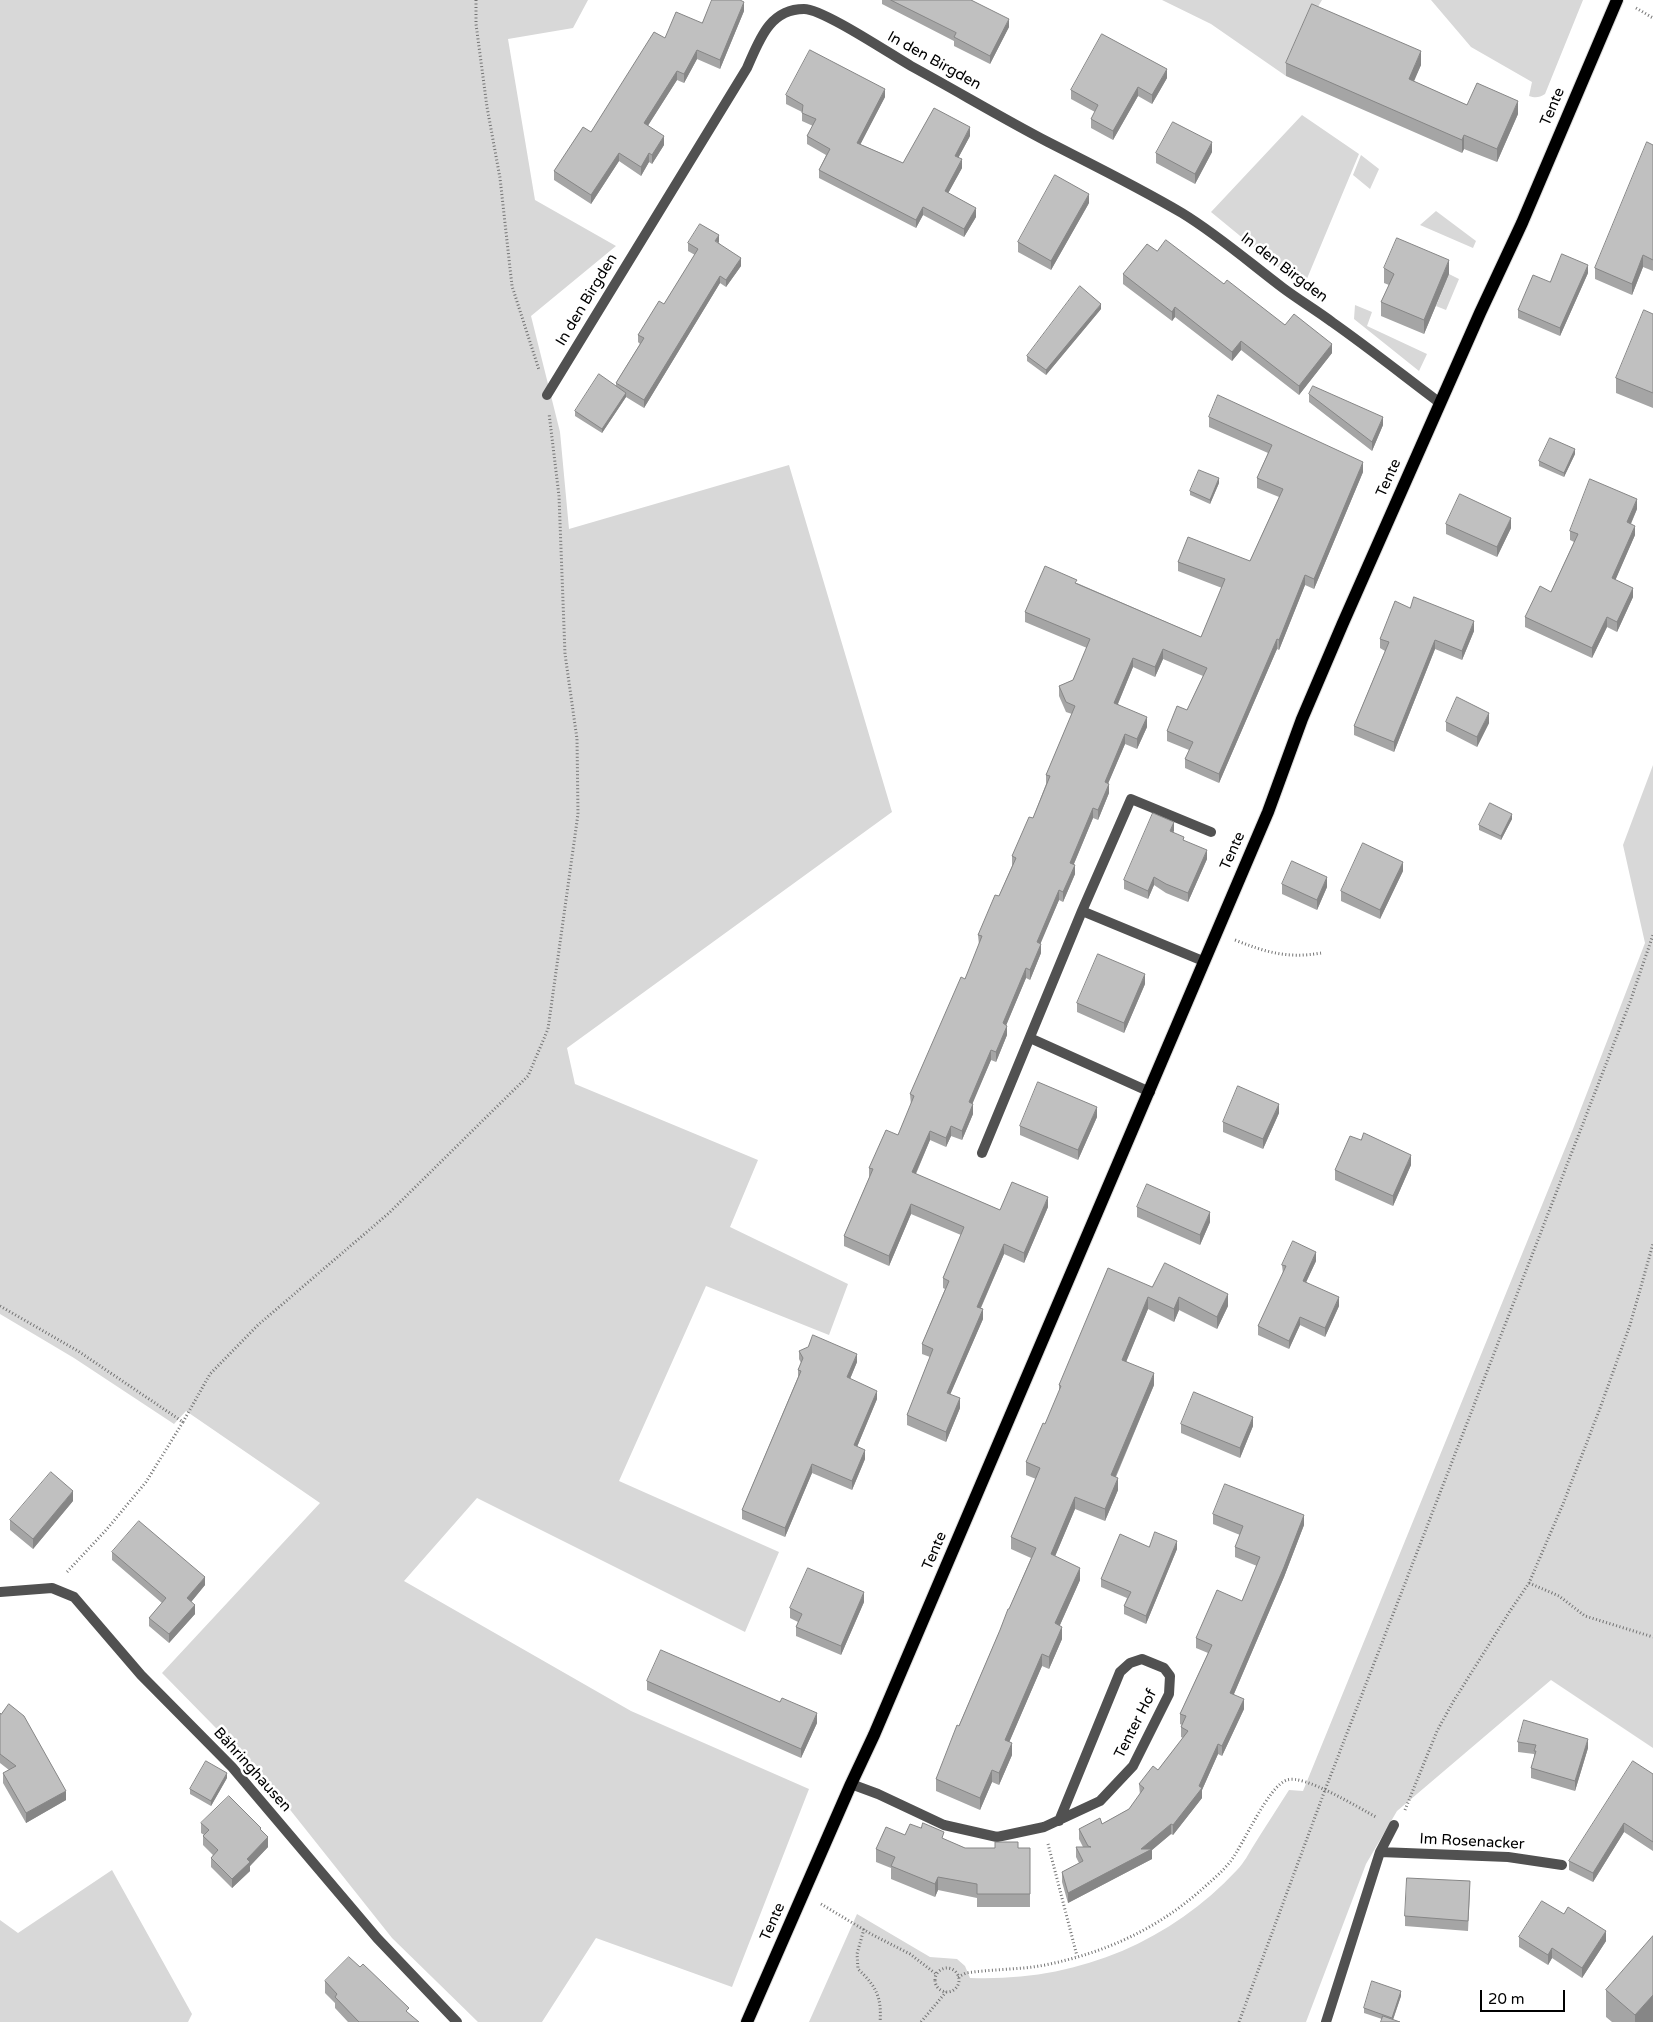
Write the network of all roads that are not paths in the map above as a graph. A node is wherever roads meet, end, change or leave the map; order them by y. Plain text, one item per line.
1 (1615, 5) edge
2 (547, 395) road end
3 (1440, 403) junction
4 (1211, 832) dead end
5 (1082, 911) junction
6 (1203, 961) junction
7 (1030, 1038) junction
8 (1150, 1092) junction
9 (982, 1153) dead end
10 (0, 1592) edge
11 (851, 1784) junction
12 (1059, 1821) junction
13 (1394, 1825) road end
14 (1380, 1852) junction
15 (1562, 1865) dead end
16 (457, 2022) edge
17 (747, 2022) edge
18 (1326, 2022) edge

1 - 3 main road, Tente
2 - 3 street, In den Birgden
3 - 6 main road, Tente
4 - 5 street, Tente
5 - 6 street
5 - 7 street, Tente
6 - 8 main road, Tente
7 - 8 street
7 - 9 street, Tente
8 - 11 main road, Tente
10 - 16 street, Bähringhausen
11 - 12 street, Tenter Hof
11 - 17 main road, Tente
12 - 12 street, Tenter Hof
13 - 14 street
14 - 15 street, Im Rosenacker
14 - 18 street

